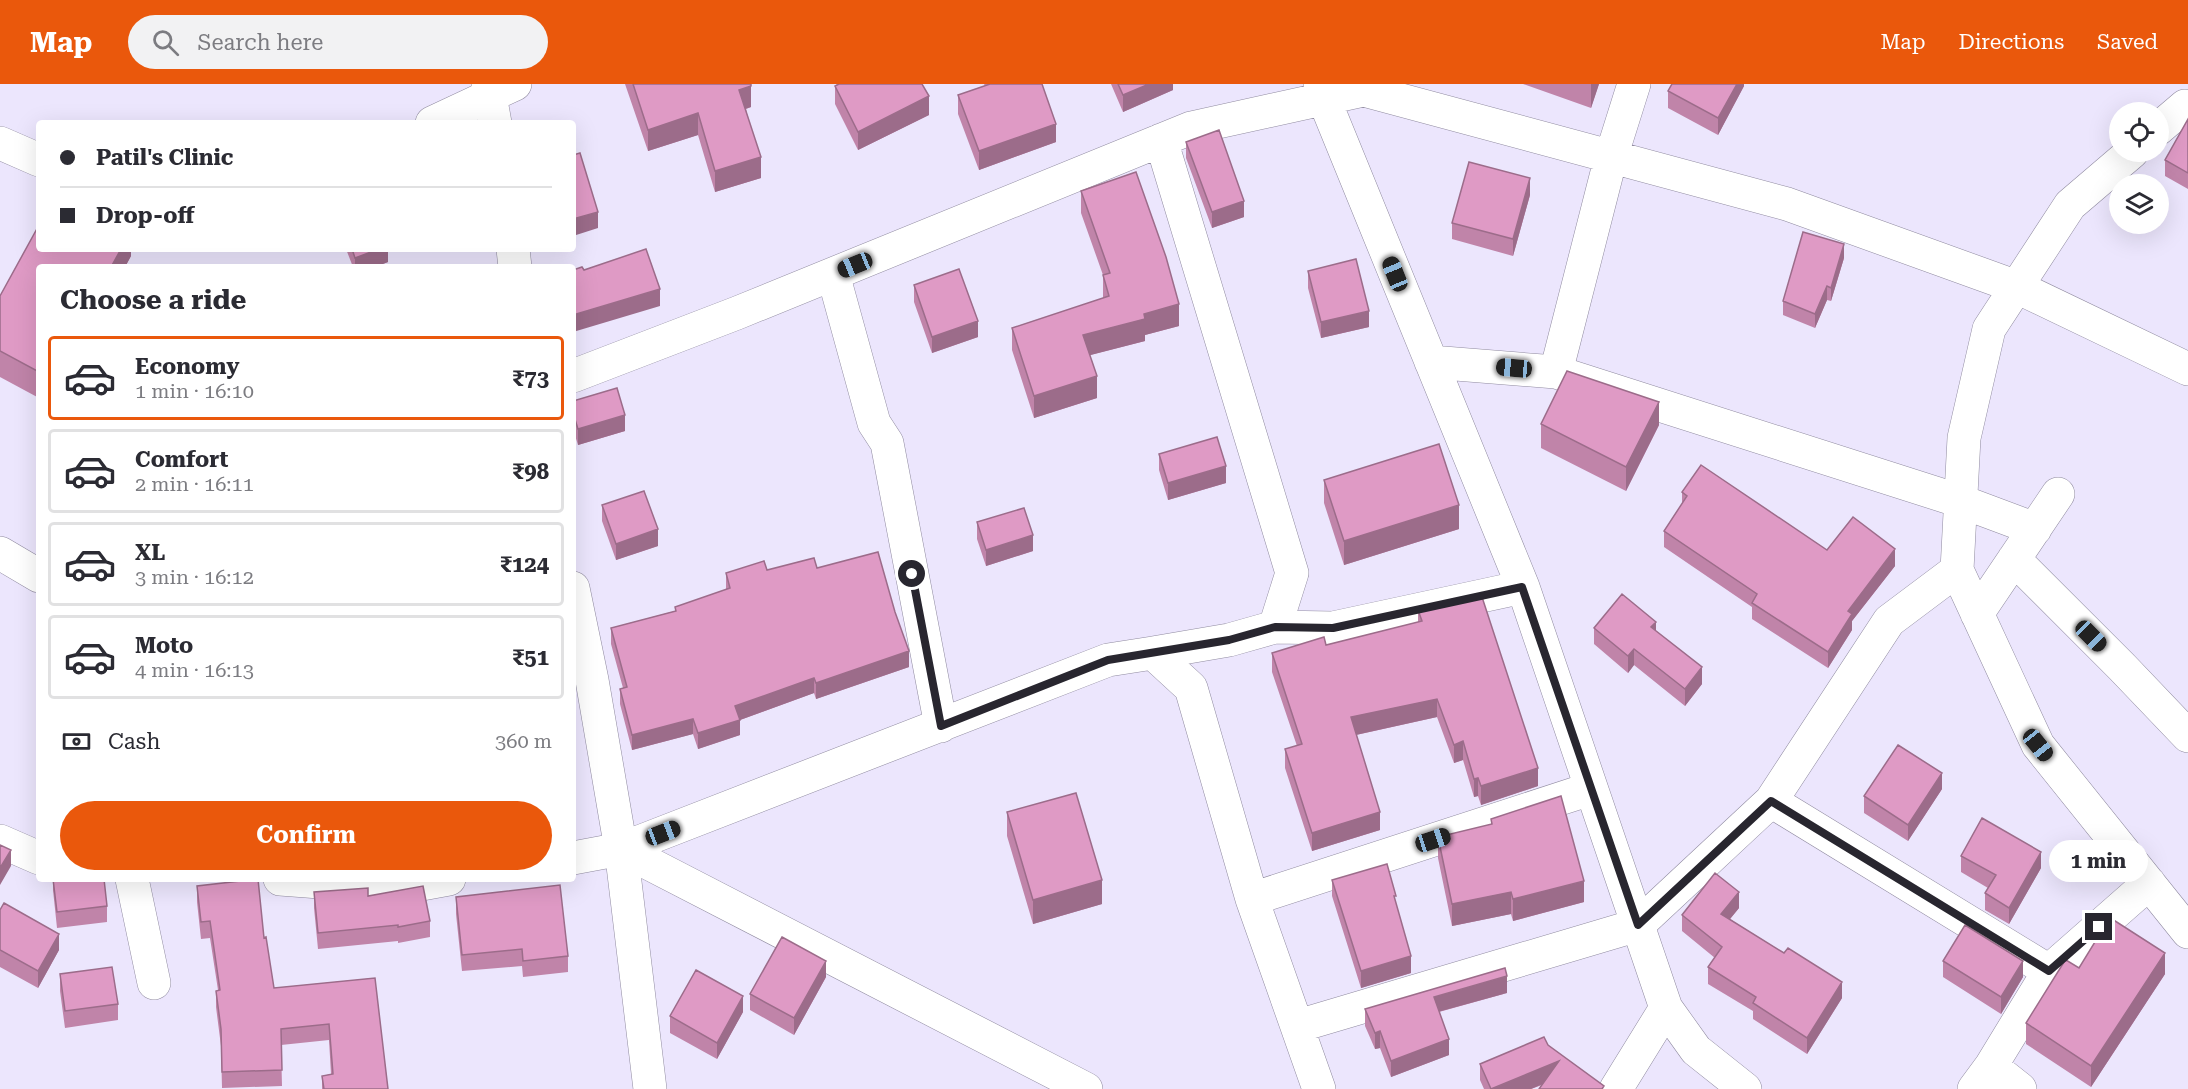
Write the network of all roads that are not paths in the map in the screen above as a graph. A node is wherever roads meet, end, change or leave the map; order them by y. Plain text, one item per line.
1 (1634, 84) edge
2 (1322, 91) edge
3 (497, 97) edge
4 (2188, 107) edge
5 (440, 120) edge
6 (2169, 120) edge
7 (1161, 140) junction
8 (0, 144) edge
9 (1611, 157) junction
10 (36, 159) edge
11 (2121, 162) edge
12 (833, 274) junction
13 (2017, 287) junction
14 (1431, 362) junction
15 (2188, 369) edge
16 (1556, 372) junction
17 (576, 375) edge
18 (2058, 494) dead end
19 (1960, 501) junction
20 (2035, 529) junction
21 (0, 553) edge
22 (2014, 559) junction
23 (1957, 570) junction
24 (36, 574) edge
25 (1522, 587) junction
26 (576, 603) edge
27 (1977, 614) junction
28 (1275, 627) junction
29 (1153, 653) junction
30 (941, 726) junction
31 (2188, 736) edge
32 (1590, 789) junction
33 (1771, 801) junction
34 (0, 842) edge
35 (621, 849) junction
36 (36, 857) edge
37 (576, 857) edge
38 (133, 882) edge
39 (369, 882) edge
40 (399, 883) edge
41 (2149, 883) junction
42 (1252, 899) junction
43 (1638, 925) junction
44 (2188, 932) edge
45 (2049, 971) junction
46 (154, 984) dead end
47 (1666, 1008) junction
48 (1298, 1026) junction
49 (1983, 1078) edge
50 (650, 1089) edge
51 (1086, 1089) edge
52 (1319, 1089) edge
53 (1616, 1089) edge
54 (1745, 1089) edge
55 (2020, 1089) edge

1 - 9 street
2 - 7 street
2 - 9 street
2 - 14 street
3 - 5 street
4 - 6 street
7 - 12 street
7 - 28 street
8 - 10 street
9 - 13 street
9 - 16 street
11 - 13 street
12 - 17 street
12 - 30 street
13 - 15 street
13 - 19 street
14 - 16 street
14 - 25 street
16 - 19 street
18 - 20 street
19 - 20 street
19 - 23 street
20 - 22 street
21 - 24 street
22 - 27 street
22 - 31 street
23 - 27 street
23 - 33 street
25 - 28 street
25 - 32 street
26 - 35 street
27 - 41 street
28 - 29 street
29 - 30 street
29 - 42 street
30 - 35 street
32 - 42 street
32 - 43 street
33 - 43 street
33 - 45 street
34 - 36 street
35 - 37 street
35 - 50 street
35 - 51 street
38 - 46 street
39 - 40 street
41 - 44 street
41 - 45 street
42 - 48 street
43 - 47 street
43 - 48 street
45 - 49 street
47 - 53 street
47 - 54 street
48 - 52 street
49 - 55 street

